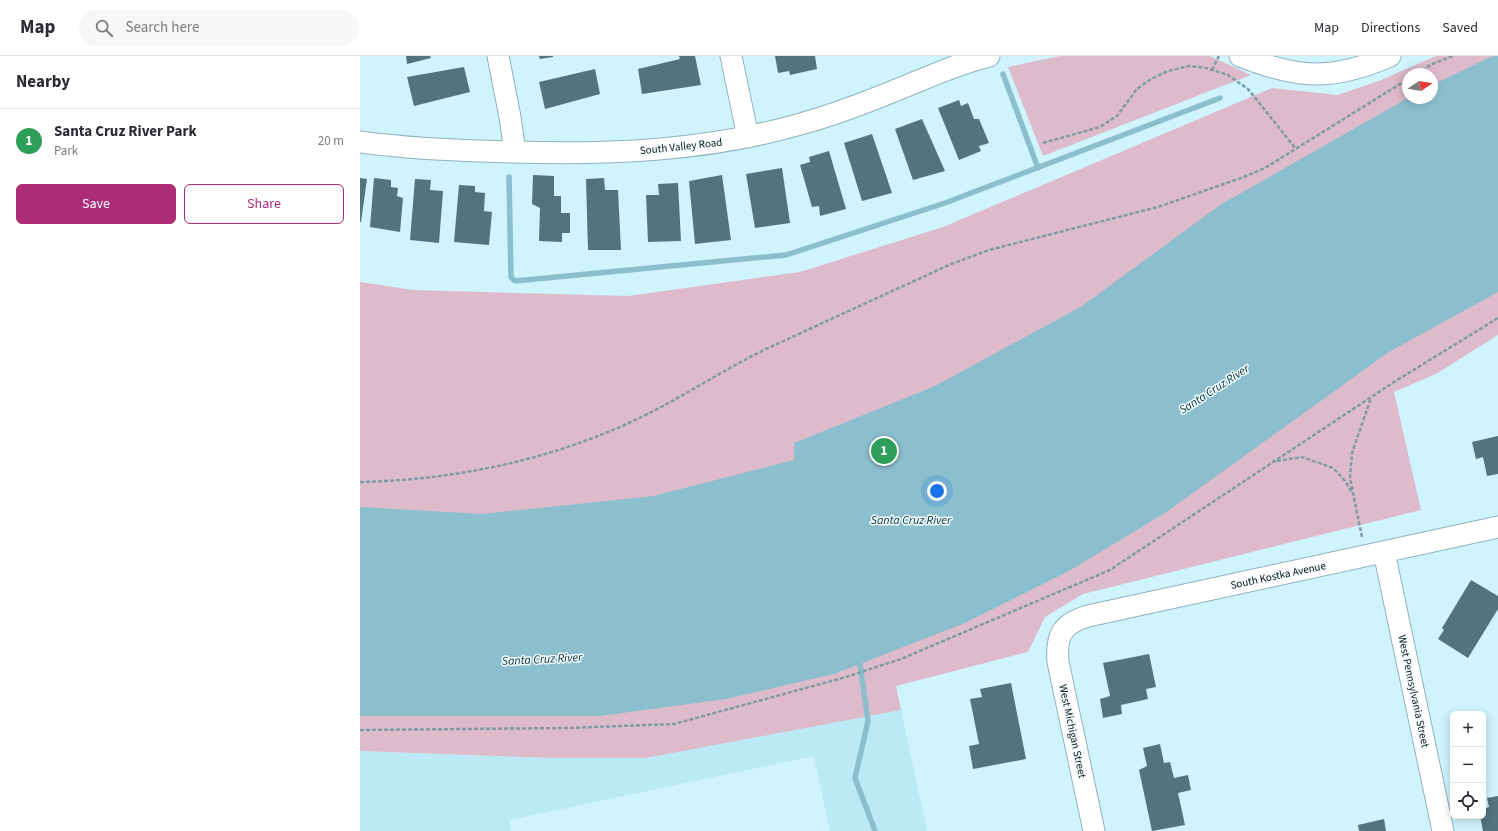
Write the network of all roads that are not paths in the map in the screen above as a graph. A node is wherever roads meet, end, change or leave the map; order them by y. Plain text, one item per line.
1 (498, 56) edge
2 (730, 56) edge
3 (989, 56) edge
4 (1240, 56) edge
5 (1390, 56) edge
6 (964, 59) edge
7 (748, 137) junction
8 (360, 142) edge
9 (515, 152) junction
10 (1498, 527) edge
11 (1375, 554) junction
12 (1061, 632) joint
13 (1094, 831) edge
14 (1443, 831) edge

1 - 9 street
2 - 7 street
3 - 6 street, South Valley Road
4 - 5 street
6 - 7 street, South Valley Road
7 - 9 street, South Valley Road
8 - 9 street, South Valley Road
10 - 11 street, South Kostka Avenue
11 - 12 street, South Kostka Avenue
11 - 14 street, West Pennsylvania Street
12 - 13 street, West Michigan Street

